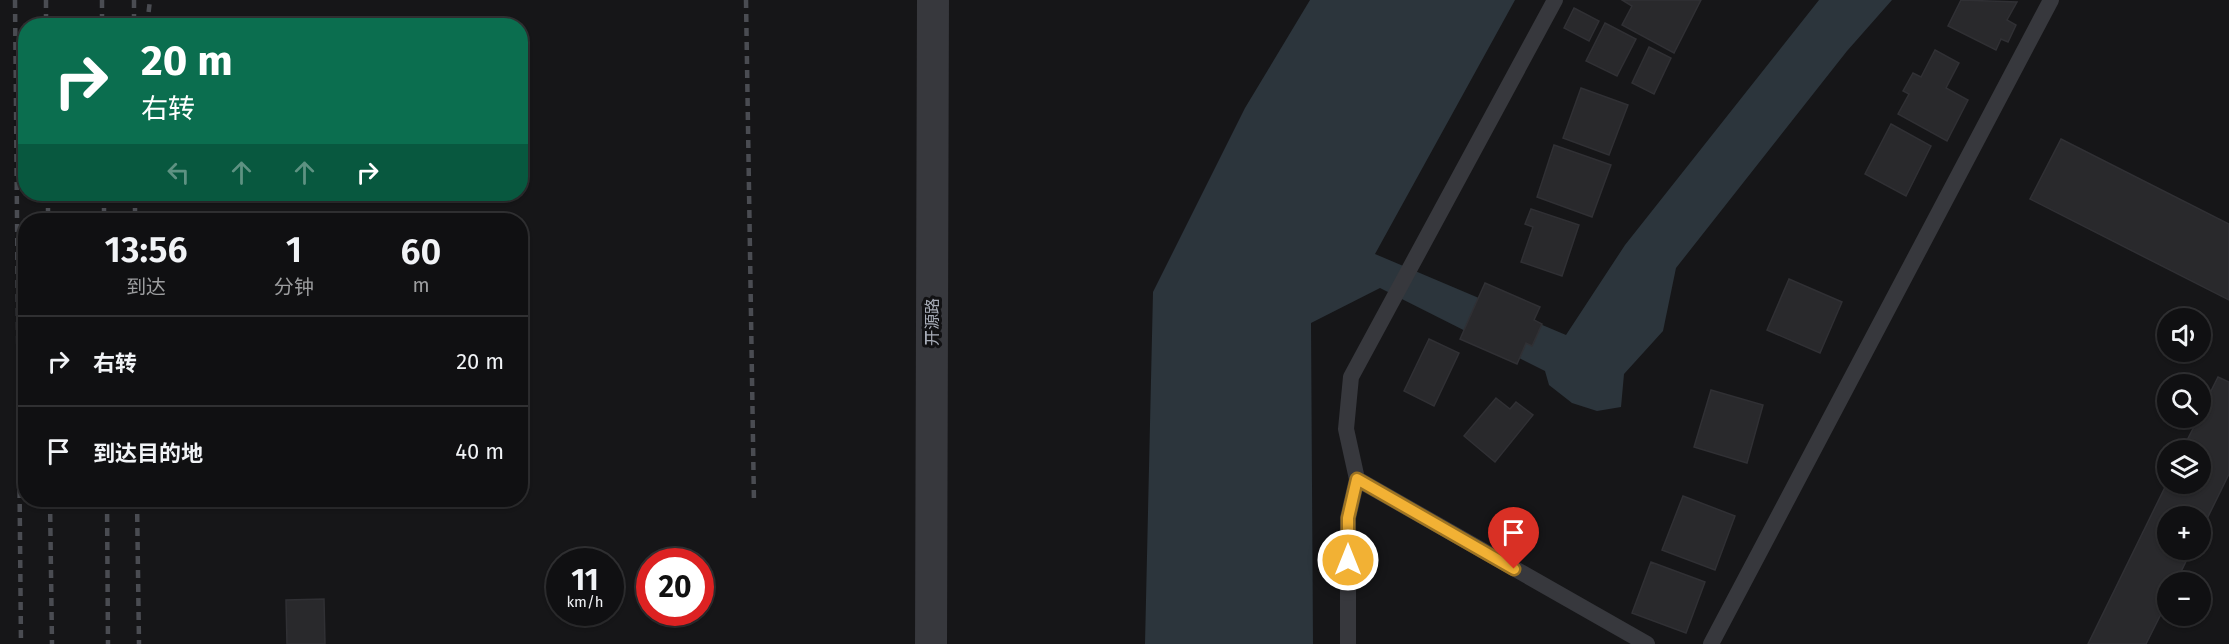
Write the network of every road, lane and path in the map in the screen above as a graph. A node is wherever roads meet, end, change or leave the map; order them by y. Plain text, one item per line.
1 (933, 0) edge
2 (1556, 0) edge
3 (2051, 0) edge
4 (1357, 479) junction
5 (931, 644) edge
6 (1348, 644) edge
7 (1647, 644) edge
8 (1711, 644) edge

1 - 5 street, 开源路
2 - 4 lane
3 - 8 lane
4 - 6 lane
4 - 7 lane

